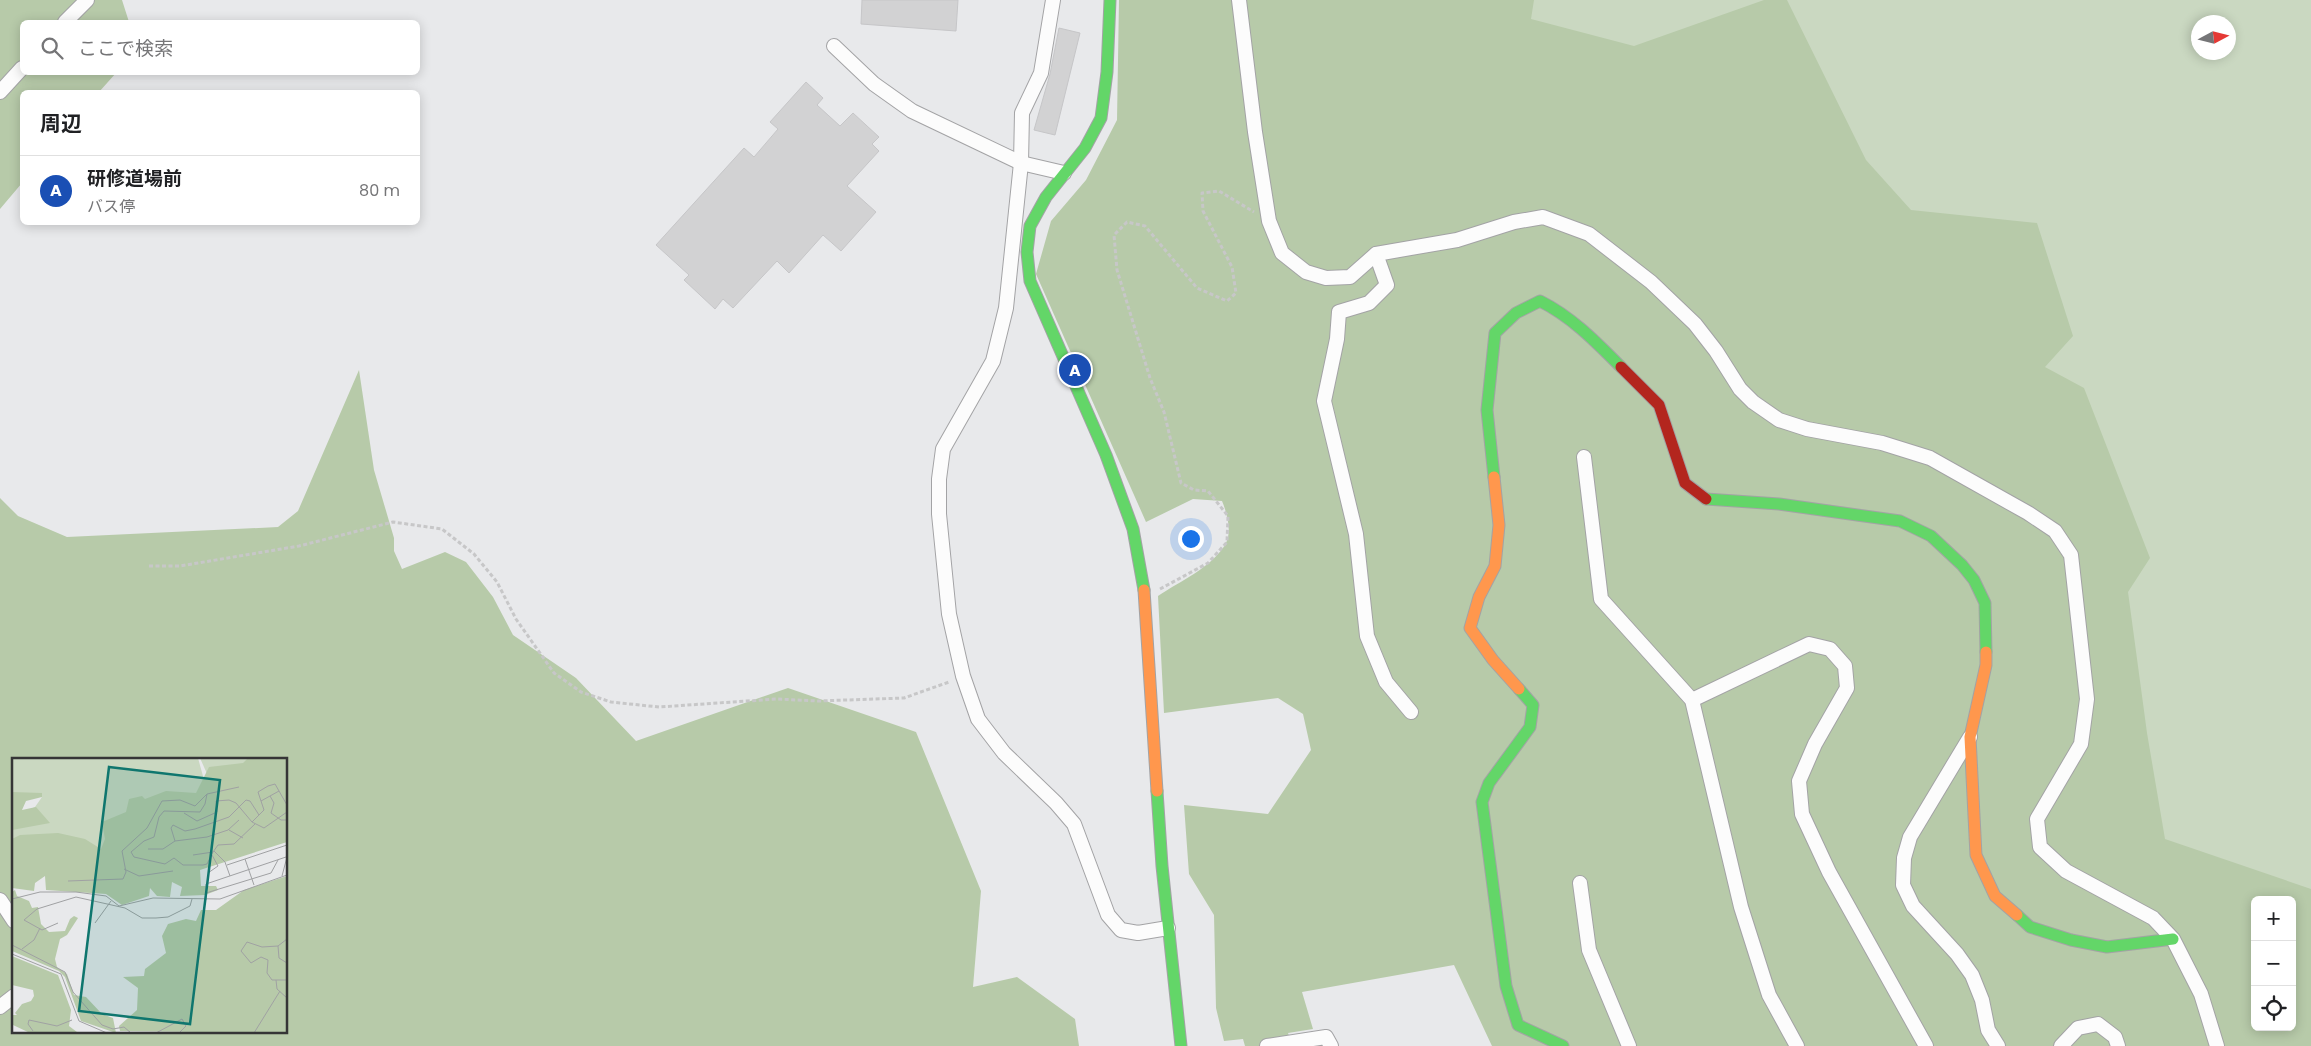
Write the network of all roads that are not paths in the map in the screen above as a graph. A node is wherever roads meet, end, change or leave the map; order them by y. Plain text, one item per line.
1 (87, 0) edge
2 (1053, 0) edge
3 (1110, 0) edge
4 (1239, 0) edge
5 (67, 20) edge
6 (834, 46) dead end
7 (20, 70) edge
8 (0, 92) edge
9 (1021, 163) junction
10 (1064, 173) junction
11 (1376, 254) junction
12 (1584, 457) dead end
13 (1692, 700) junction
14 (1411, 712) dead end
15 (1970, 737) junction
16 (1580, 883) dead end
17 (0, 900) edge
18 (12, 918) edge
19 (1168, 928) junction
20 (2173, 939) junction
21 (12, 998) edge
22 (0, 1007) edge
23 (1181, 1046) edge
24 (1267, 1046) edge
25 (1331, 1046) edge
26 (1563, 1046) edge
27 (1629, 1046) edge
28 (1797, 1046) edge
29 (1926, 1046) edge
30 (1998, 1046) edge
31 (2061, 1046) edge
32 (2118, 1046) edge
33 (2217, 1046) edge

1 - 5 street
2 - 9 street
3 - 10 street
4 - 11 street
6 - 9 street
7 - 8 street
9 - 10 street
9 - 19 street
10 - 19 street
11 - 14 street
11 - 20 street
12 - 13 street
13 - 28 street
13 - 29 street
15 - 20 street
15 - 26 street
15 - 30 street
16 - 27 street
17 - 18 street
19 - 23 street
20 - 33 street
21 - 22 street
24 - 25 street
31 - 32 street

